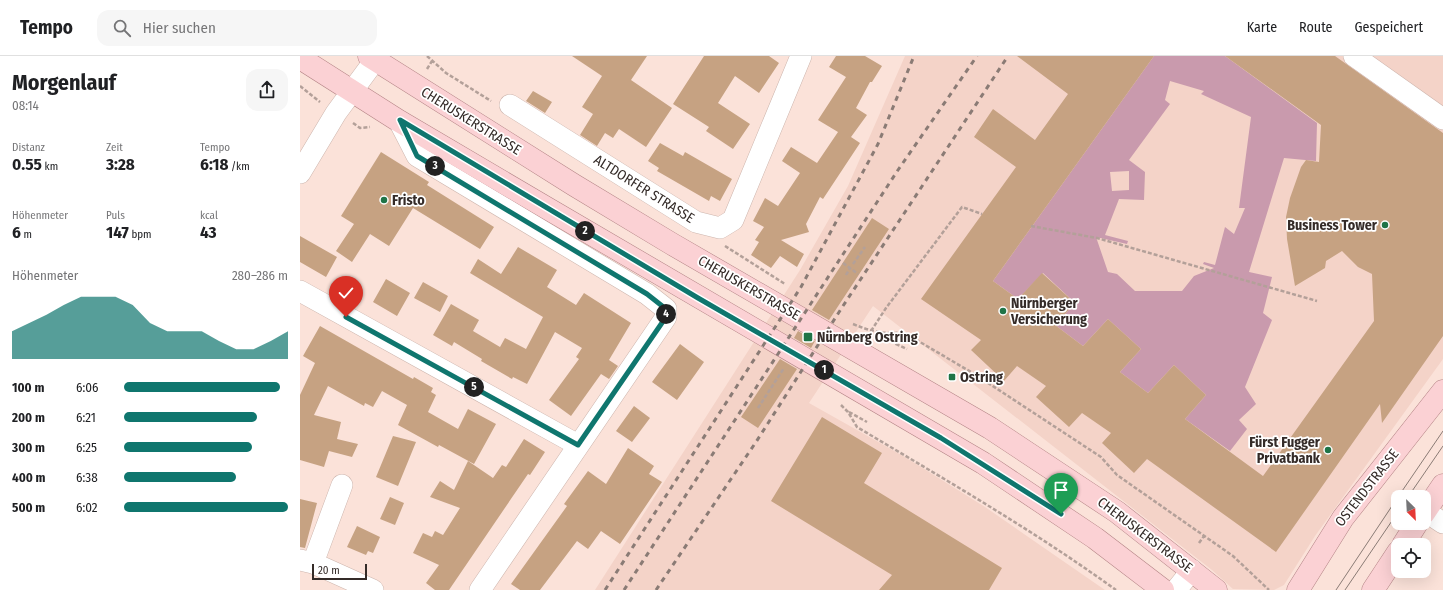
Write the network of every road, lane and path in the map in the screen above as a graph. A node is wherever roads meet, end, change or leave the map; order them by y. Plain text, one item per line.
1 (427, 56) edge
2 (801, 56) edge
3 (1354, 56) edge
4 (374, 57) edge
5 (300, 58) edge
6 (352, 91) junction
7 (510, 106) joint
8 (1443, 119) edge
9 (400, 120) junction
10 (300, 173) edge
11 (982, 214) dead end
12 (1031, 226) dead end
13 (718, 242) dead end
14 (865, 247) dead end
15 (843, 263) dead end
16 (853, 264) dead end
17 (850, 268) junction
18 (858, 274) dead end
19 (846, 275) dead end
20 (791, 288) dead end
21 (300, 291) edge
22 (1317, 301) dead end
23 (852, 323) dead end
24 (871, 331) junction
25 (889, 334) junction
26 (907, 349) dead end
27 (786, 365) dead end
28 (1443, 391) edge
29 (758, 408) dead end
30 (867, 422) dead end
31 (578, 445) junction
32 (1443, 484) edge
33 (342, 485) dead end
34 (1431, 510) edge
35 (1416, 530) edge
36 (1204, 536) junction
37 (1409, 538) edge
38 (1199, 542) dead end
39 (306, 561) edge
40 (1391, 563) edge
41 (1192, 570) junction
42 (373, 590) edge
43 (480, 590) edge
44 (1116, 590) edge
45 (1163, 590) edge
46 (1176, 590) edge
47 (1216, 590) edge
48 (1269, 590) edge
49 (1298, 590) edge
50 (1373, 590) edge

1 - 7 path
2 - 7 street, ALTDORFER STRASSE
3 - 8 street
4 - 6 street
4 - 41 main road, CHERUSKERSTRASSE
5 - 6 main road
6 - 9 main road
6 - 10 street
9 - 31 street
9 - 45 main road
11 - 24 path
12 - 22 path
13 - 20 path
14 - 16 path
15 - 17 path
17 - 18 path
17 - 19 path
21 - 31 street
23 - 24 path
24 - 25 path
25 - 26 path
25 - 36 path
27 - 29 path
28 - 49 main road, OSTENDSTRASSE
30 - 44 path
31 - 43 street
32 - 34 main road
33 - 39 street
35 - 37 main road
36 - 38 path
36 - 48 path
39 - 42 street
40 - 50 main road
41 - 46 street
41 - 47 main road, CHERUSKERSTRASSE

